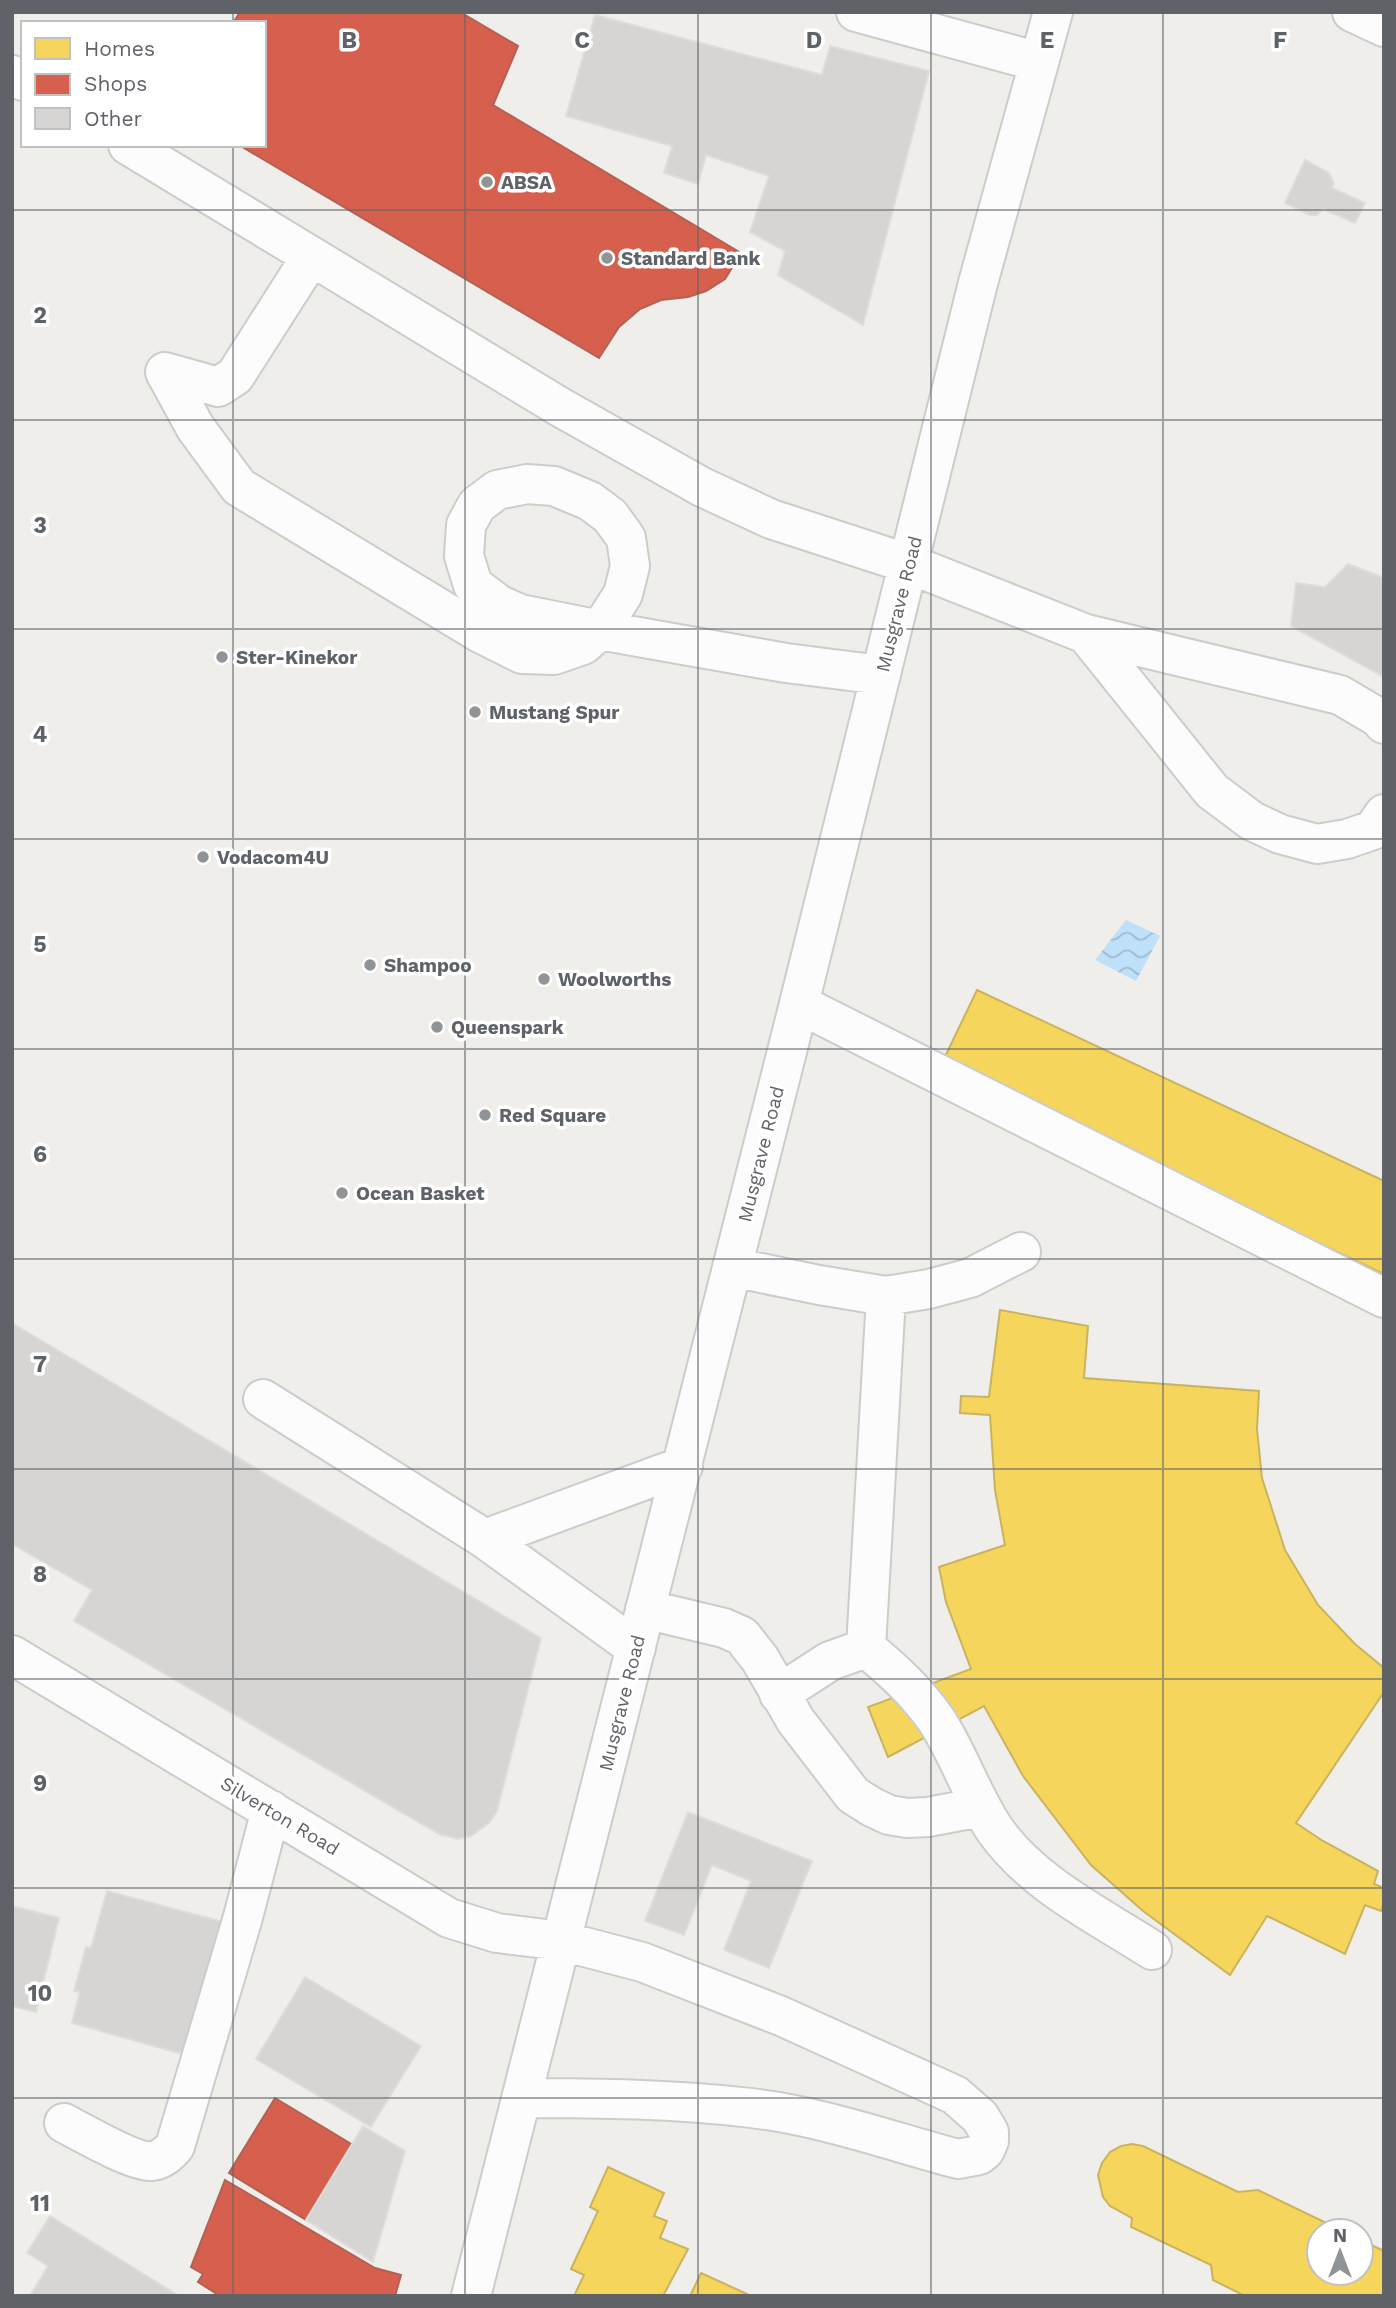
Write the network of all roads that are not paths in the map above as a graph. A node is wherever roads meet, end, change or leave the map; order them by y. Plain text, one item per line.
1 (856, 12) edge
2 (1053, 12) edge
3 (1352, 12) edge
4 (1384, 27) edge
5 (1039, 62) junction
6 (131, 147) edge
7 (302, 271) dead end
8 (909, 564) junction
9 (600, 630) junction
10 (1086, 634) junction
11 (881, 675) junction
12 (1384, 724) edge
13 (1380, 827) edge
14 (799, 1004) junction
15 (1021, 1252) dead end
16 (732, 1267) junction
17 (886, 1296) junction
18 (1384, 1298) edge
19 (263, 1399) dead end
20 (682, 1466) junction
21 (485, 1538) junction
22 (645, 1609) junction
23 (636, 1648) junction
24 (866, 1648) junction
25 (12, 1654) edge
26 (779, 1694) junction
27 (981, 1807) junction
28 (271, 1810) junction
29 (562, 1941) junction
30 (1152, 1950) dead end
31 (522, 2098) junction
32 (64, 2123) dead end
33 (471, 2296) edge

1 - 5 street
2 - 5 street, Musgrave Road
3 - 4 street
5 - 8 street, Musgrave Road
6 - 8 street
7 - 9 street
8 - 10 street
8 - 11 street, Musgrave Road
9 - 9 street
9 - 11 street
10 - 12 street
10 - 13 street
11 - 14 street, Musgrave Road
14 - 16 street, Musgrave Road
14 - 18 street
15 - 17 street
16 - 17 street
16 - 20 street, Musgrave Road
17 - 24 street
19 - 21 street
20 - 21 street
20 - 22 street, Musgrave Road
21 - 23 street
22 - 23 street, Musgrave Road
22 - 26 street
23 - 29 street, Musgrave Road
24 - 26 street
24 - 27 street
25 - 28 street, Silverton Road
26 - 27 street
27 - 30 street
28 - 29 street, Silverton Road
28 - 32 street
29 - 31 street, Musgrave Road
29 - 31 street, Silverton Road
31 - 33 street, Musgrave Road

